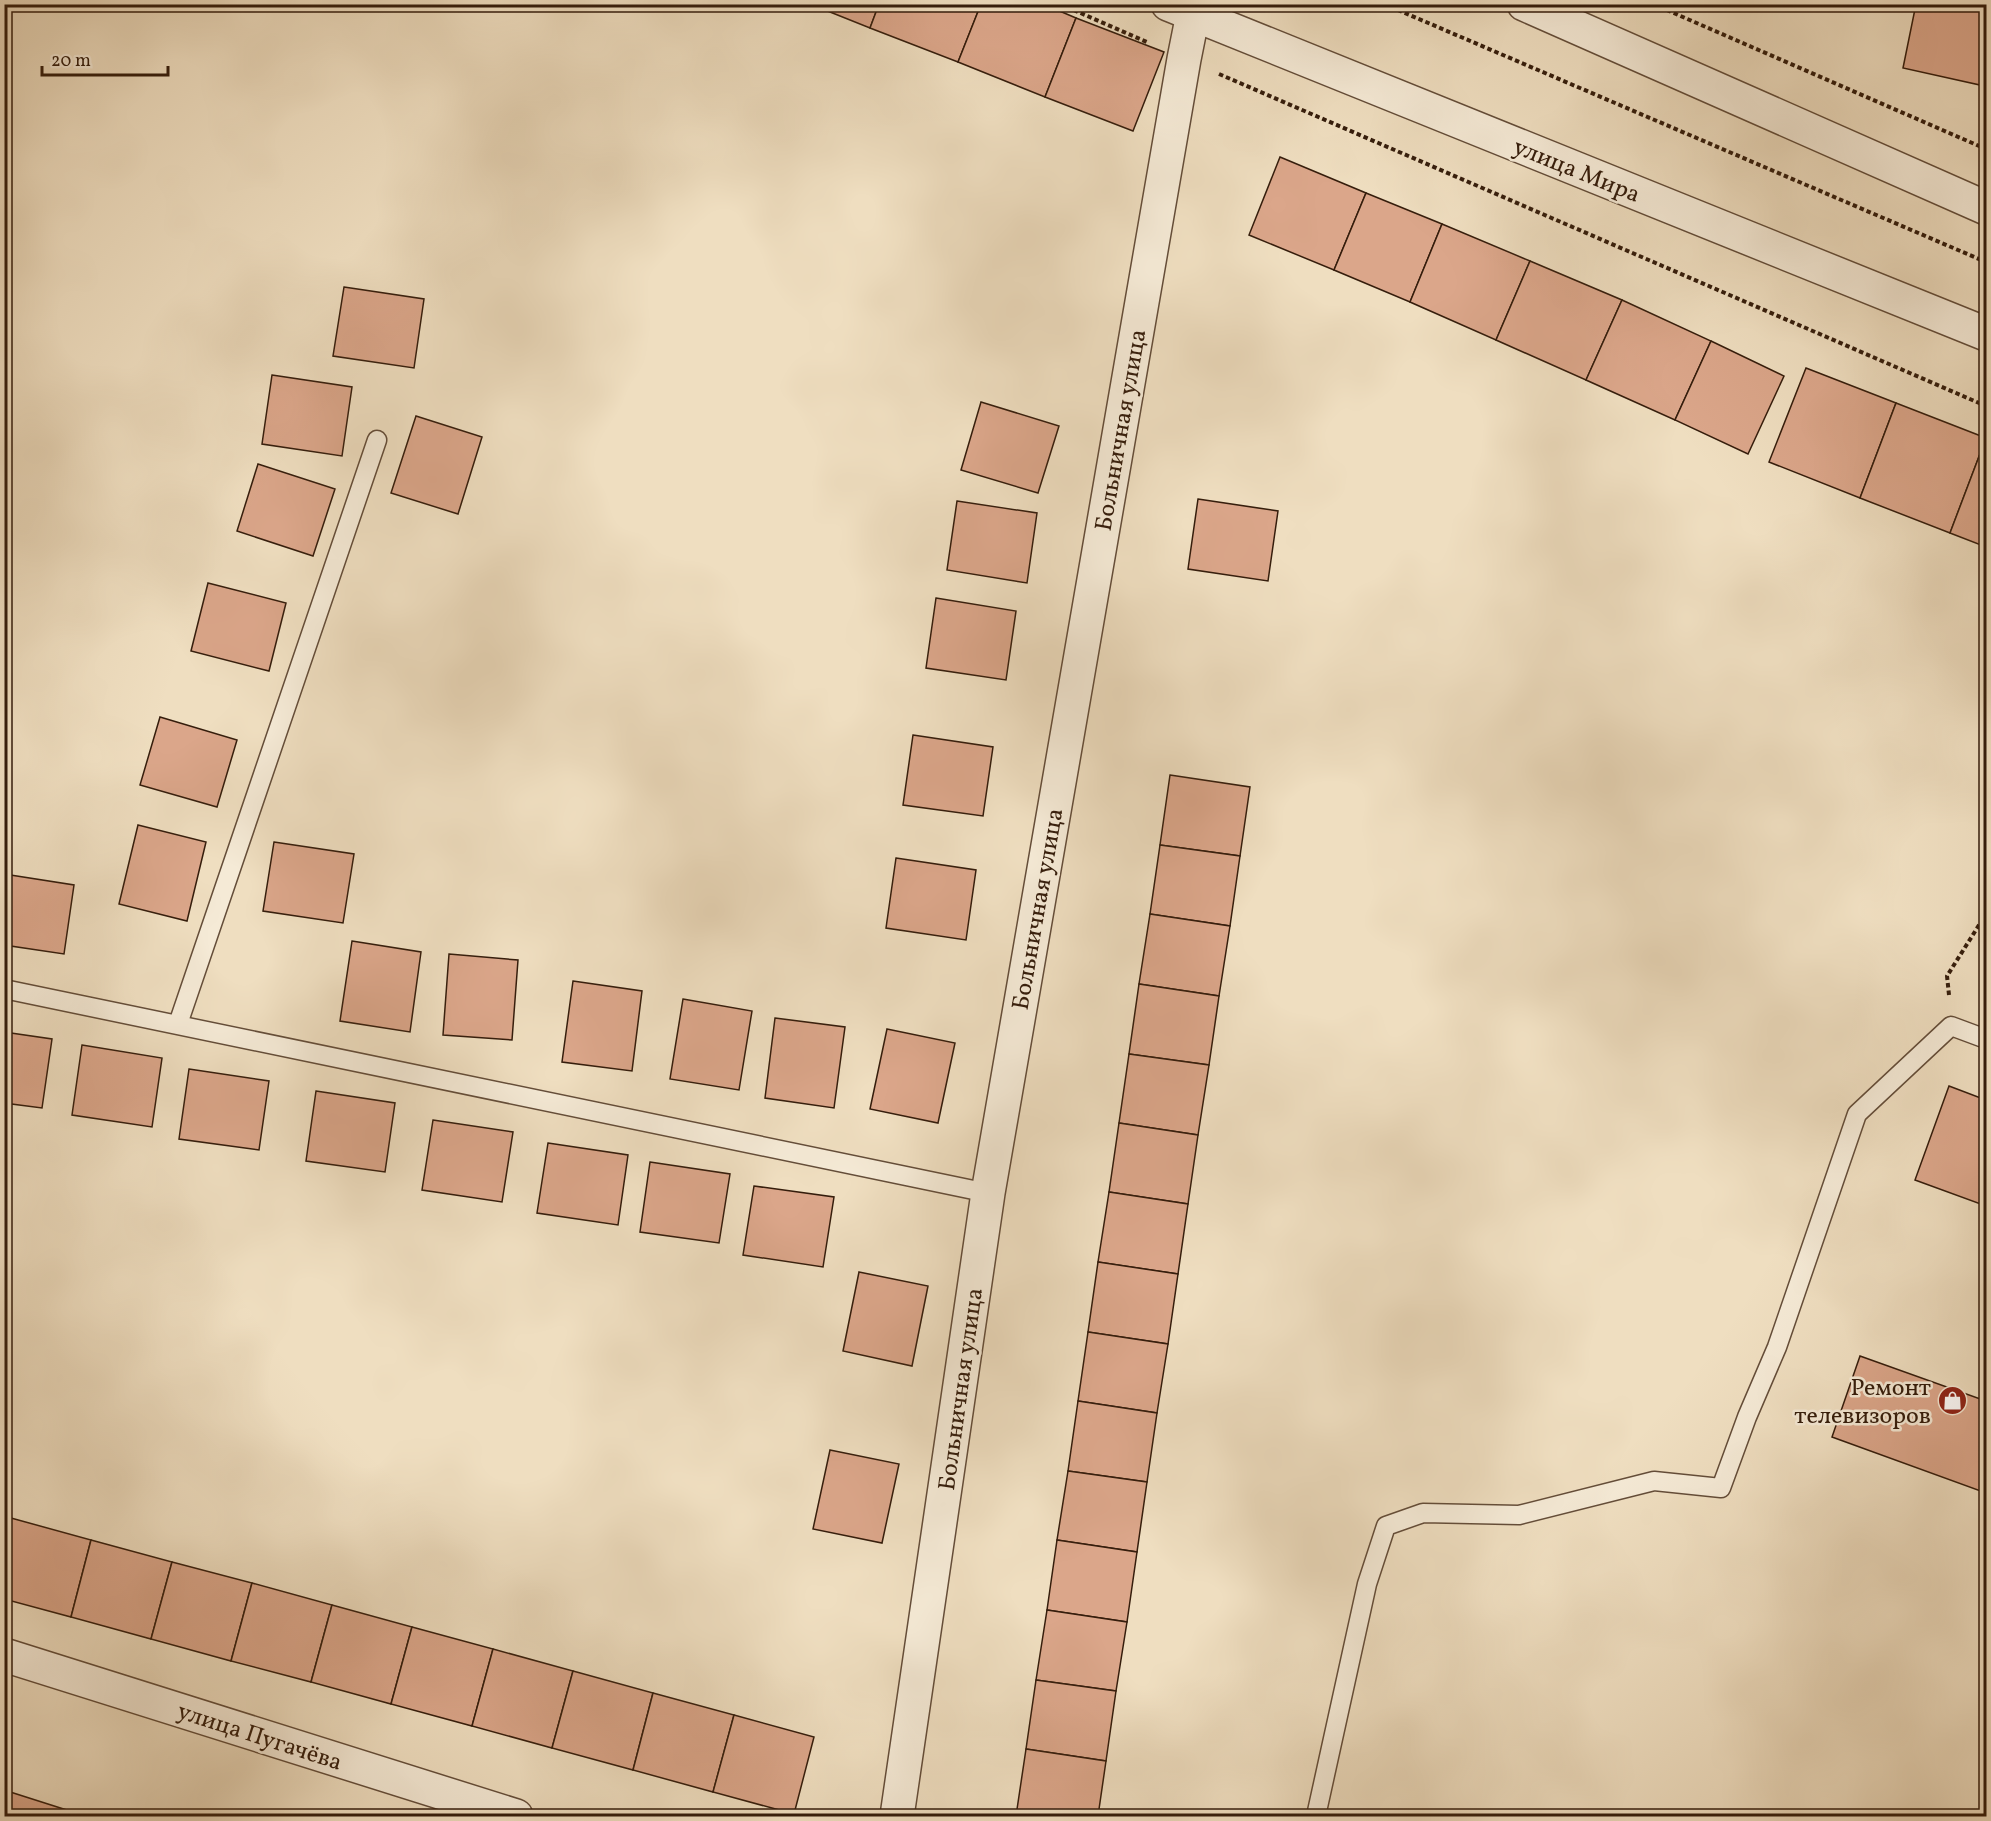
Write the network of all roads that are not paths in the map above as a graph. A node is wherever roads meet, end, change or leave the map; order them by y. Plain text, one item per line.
1 (1524, 4) edge
2 (1185, 8) edge
3 (1986, 208) edge
4 (1986, 334) edge
5 (377, 440) dead end
6 (4, 988) edge
7 (178, 1024) junction
8 (1986, 1039) edge
9 (988, 1193) junction
10 (4, 1655) edge
11 (516, 1816) edge
12 (897, 1816) edge
13 (1316, 1816) edge

1 - 3 street
2 - 4 street, улица Мира
2 - 9 street, Больничная улица
5 - 7 lane
6 - 7 lane
7 - 9 lane
8 - 13 lane
9 - 12 street, Больничная улица
10 - 11 street, улица Пугачёва

